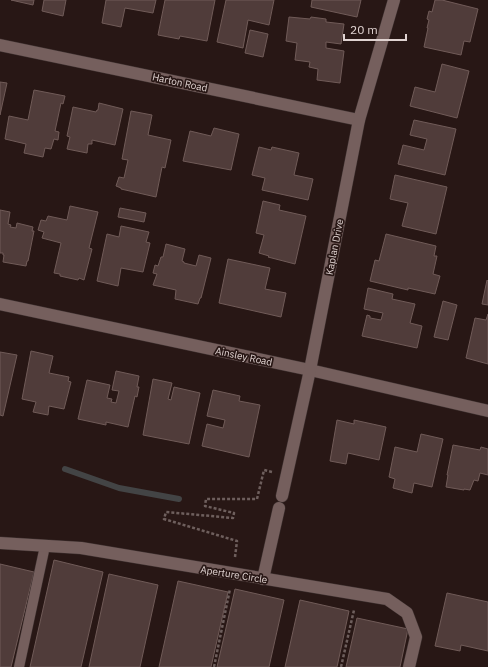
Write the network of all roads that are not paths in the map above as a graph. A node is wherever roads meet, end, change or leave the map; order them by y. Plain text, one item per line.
1 (394, 0) edge
2 (0, 45) edge
3 (360, 120) junction
4 (0, 304) edge
5 (310, 370) junction
6 (488, 411) edge
7 (282, 496) dead end
8 (279, 508) dead end
9 (0, 543) edge
10 (46, 546) junction
11 (263, 579) junction
12 (19, 667) edge
13 (409, 667) edge

1 - 3 street, Kaplan Drive
2 - 3 street, Harton Road
3 - 5 street, Kaplan Drive
4 - 5 street, Ainsley Road
5 - 6 street, Ainsley Road
5 - 7 street, Kaplan Drive
8 - 11 street
9 - 10 street, Aperture Circle
10 - 11 street, Aperture Circle
10 - 12 lane
11 - 13 street, Aperture Circle

